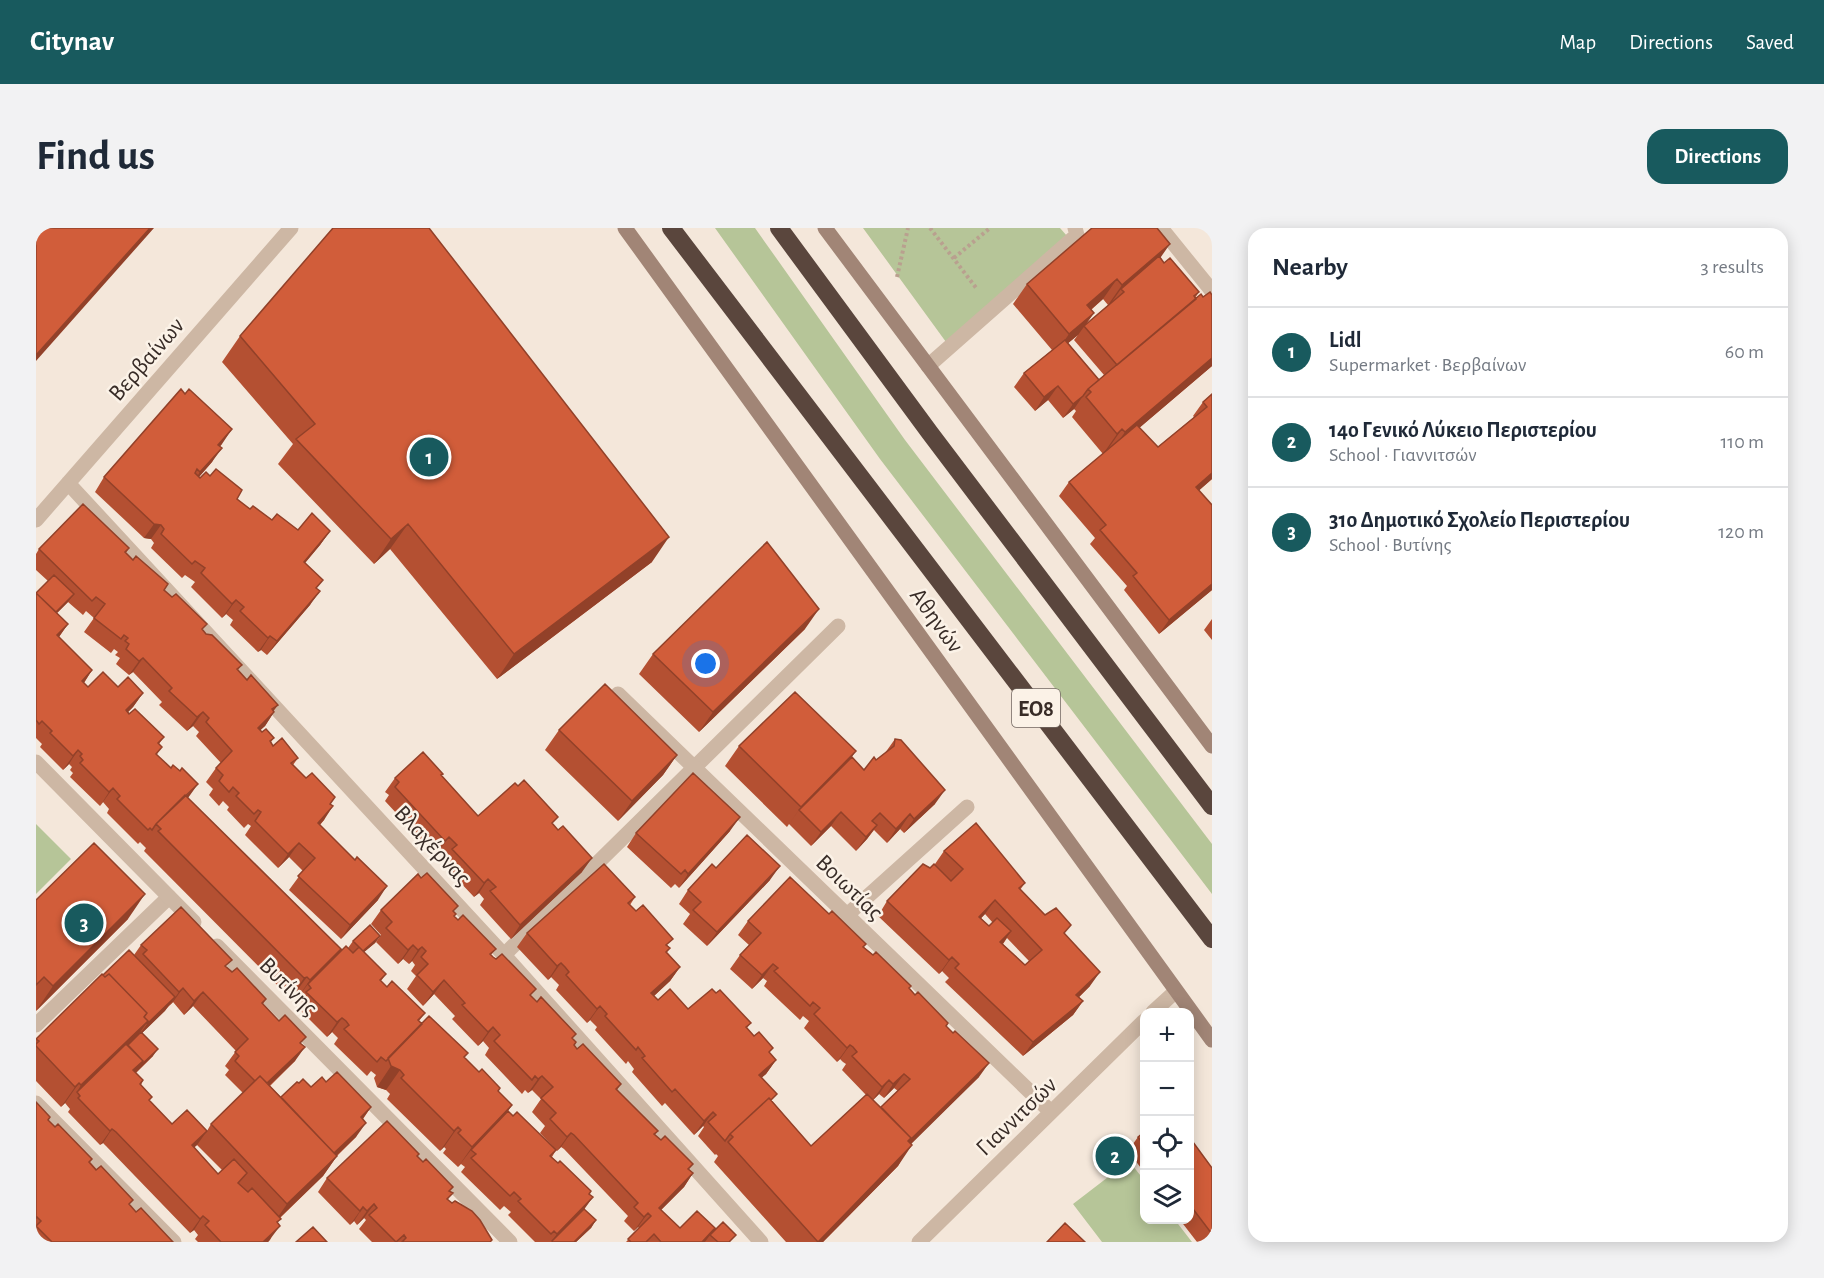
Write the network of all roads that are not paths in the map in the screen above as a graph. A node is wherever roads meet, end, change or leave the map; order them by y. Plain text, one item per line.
1 (291, 228) edge
2 (625, 228) edge
3 (671, 228) edge
4 (779, 228) edge
5 (825, 228) edge
6 (1075, 228) edge
7 (1161, 228) edge
8 (1212, 291) edge
9 (928, 366) junction
10 (68, 483) junction
11 (36, 520) edge
12 (838, 626) dead end
13 (618, 694) edge
14 (1212, 746) edge
15 (36, 762) edge
16 (694, 767) junction
17 (1212, 806) edge
18 (967, 807) dead end
19 (169, 897) junction
20 (847, 915) junction
21 (1212, 939) edge
22 (504, 955) junction
23 (1176, 991) junction
24 (1158, 1008) edge
25 (36, 1025) edge
26 (1140, 1025) edge
27 (1212, 1040) edge
28 (36, 1103) edge
29 (1052, 1113) junction
30 (174, 1242) edge
31 (510, 1242) edge
32 (761, 1242) edge
33 (920, 1242) edge

1 - 10 street, Βερβαίνων
2 - 23 main road, Αθηνών
3 - 21 highway, Αθηνών / ΕΟ8
4 - 17 highway
5 - 9 main road
6 - 9 street
7 - 8 street
9 - 14 main road
10 - 11 street, Βερβαίνων
10 - 22 street, Βλαχέρνας
12 - 16 street
13 - 16 street, Βοιωτίας
15 - 19 street, Βυτίνης
16 - 20 street, Βοιωτίας
16 - 22 street
18 - 20 street
19 - 25 street
19 - 31 street, Βυτίνης
20 - 29 street, Βοιωτίας
22 - 32 street, Βλαχέρνας
23 - 24 street
23 - 27 main road, Αθηνών
26 - 29 street, Γιαννιτσών
28 - 30 street
29 - 33 street, Γιαννιτσών

